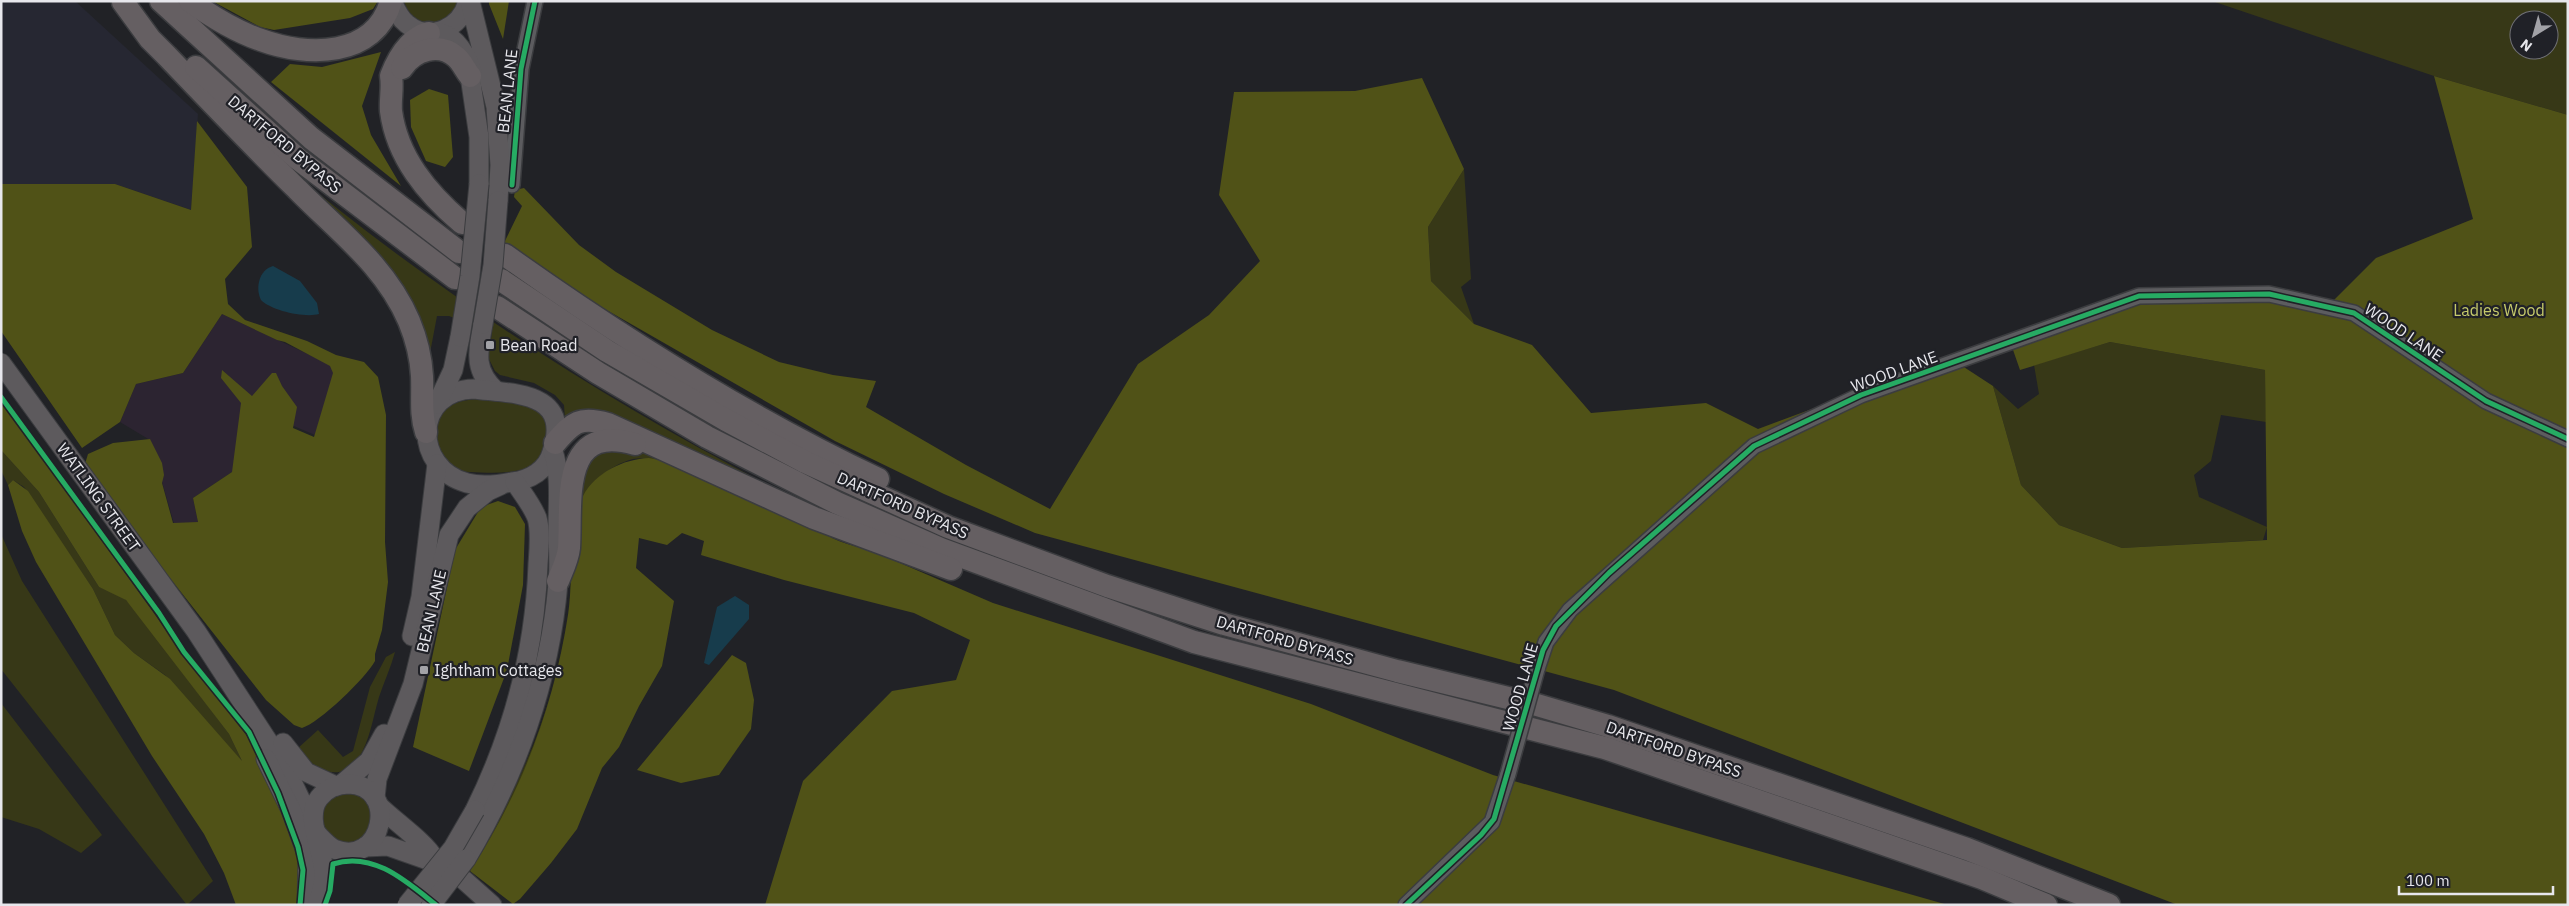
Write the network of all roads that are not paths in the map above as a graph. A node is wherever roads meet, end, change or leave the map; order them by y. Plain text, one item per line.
1 (123, 1) edge
2 (161, 1) edge
3 (190, 1) edge
4 (392, 1) edge
5 (469, 1) edge
6 (535, 1) edge
7 (432, 32) junction
8 (470, 76) junction
9 (392, 85) junction
10 (516, 183) dead end
11 (462, 222) dead end
12 (459, 252) dead end
13 (504, 255) dead end
14 (455, 278) dead end
15 (501, 280) dead end
16 (490, 316) junction
17 (1, 363) edge
18 (496, 391) junction
19 (436, 405) junction
20 (426, 432) junction
21 (2568, 439) edge
22 (649, 444) junction
23 (554, 447) junction
24 (438, 464) junction
25 (515, 482) junction
26 (558, 581) junction
27 (1107, 586) junction
28 (196, 631) junction
29 (1194, 642) junction
30 (339, 785) junction
31 (377, 802) junction
32 (482, 812) junction
33 (317, 833) junction
34 (365, 847) junction
35 (464, 880) dead end
36 (307, 905) edge
37 (317, 905) edge
38 (407, 905) edge
39 (431, 905) edge
40 (492, 905) edge
41 (1406, 905) edge
42 (2046, 905) edge
43 (2110, 905) edge

1 - 14 highway, DARTFORD BYPASS
1 - 20 highway
2 - 12 highway, DARTFORD BYPASS
3 - 4 highway
4 - 7 main road, BEAN LANE
5 - 7 main road
5 - 16 main road, BEAN LANE, bridge
6 - 10 street, BEAN LANE
7 - 8 main road, BEAN LANE
7 - 9 highway
8 - 9 highway
8 - 19 main road, BEAN LANE, bridge
9 - 11 highway
13 - 27 highway
15 - 27 highway, DARTFORD BYPASS
16 - 18 main road, BEAN LANE
16 - 29 highway, DARTFORD BYPASS
17 - 28 main road, WATLING STREET
18 - 19 main road
18 - 23 main road
19 - 20 main road
20 - 24 main road
21 - 41 street, WOOD LANE, bridge
22 - 23 highway
22 - 26 highway
22 - 29 highway
23 - 25 main road
23 - 26 main road
24 - 25 main road
24 - 30 main road, BEAN LANE
25 - 31 main road, BEAN LANE
25 - 32 main road
26 - 32 main road
27 - 43 highway, DARTFORD BYPASS
28 - 30 main road, WATLING STREET
28 - 33 main road, WATLING STREET
28 - 36 main road
29 - 42 highway, DARTFORD BYPASS
30 - 31 main road
30 - 33 main road
31 - 34 main road
31 - 34 main road
32 - 38 main road, bridge
32 - 39 main road, bridge
33 - 34 main road
33 - 37 main road
35 - 40 main road

